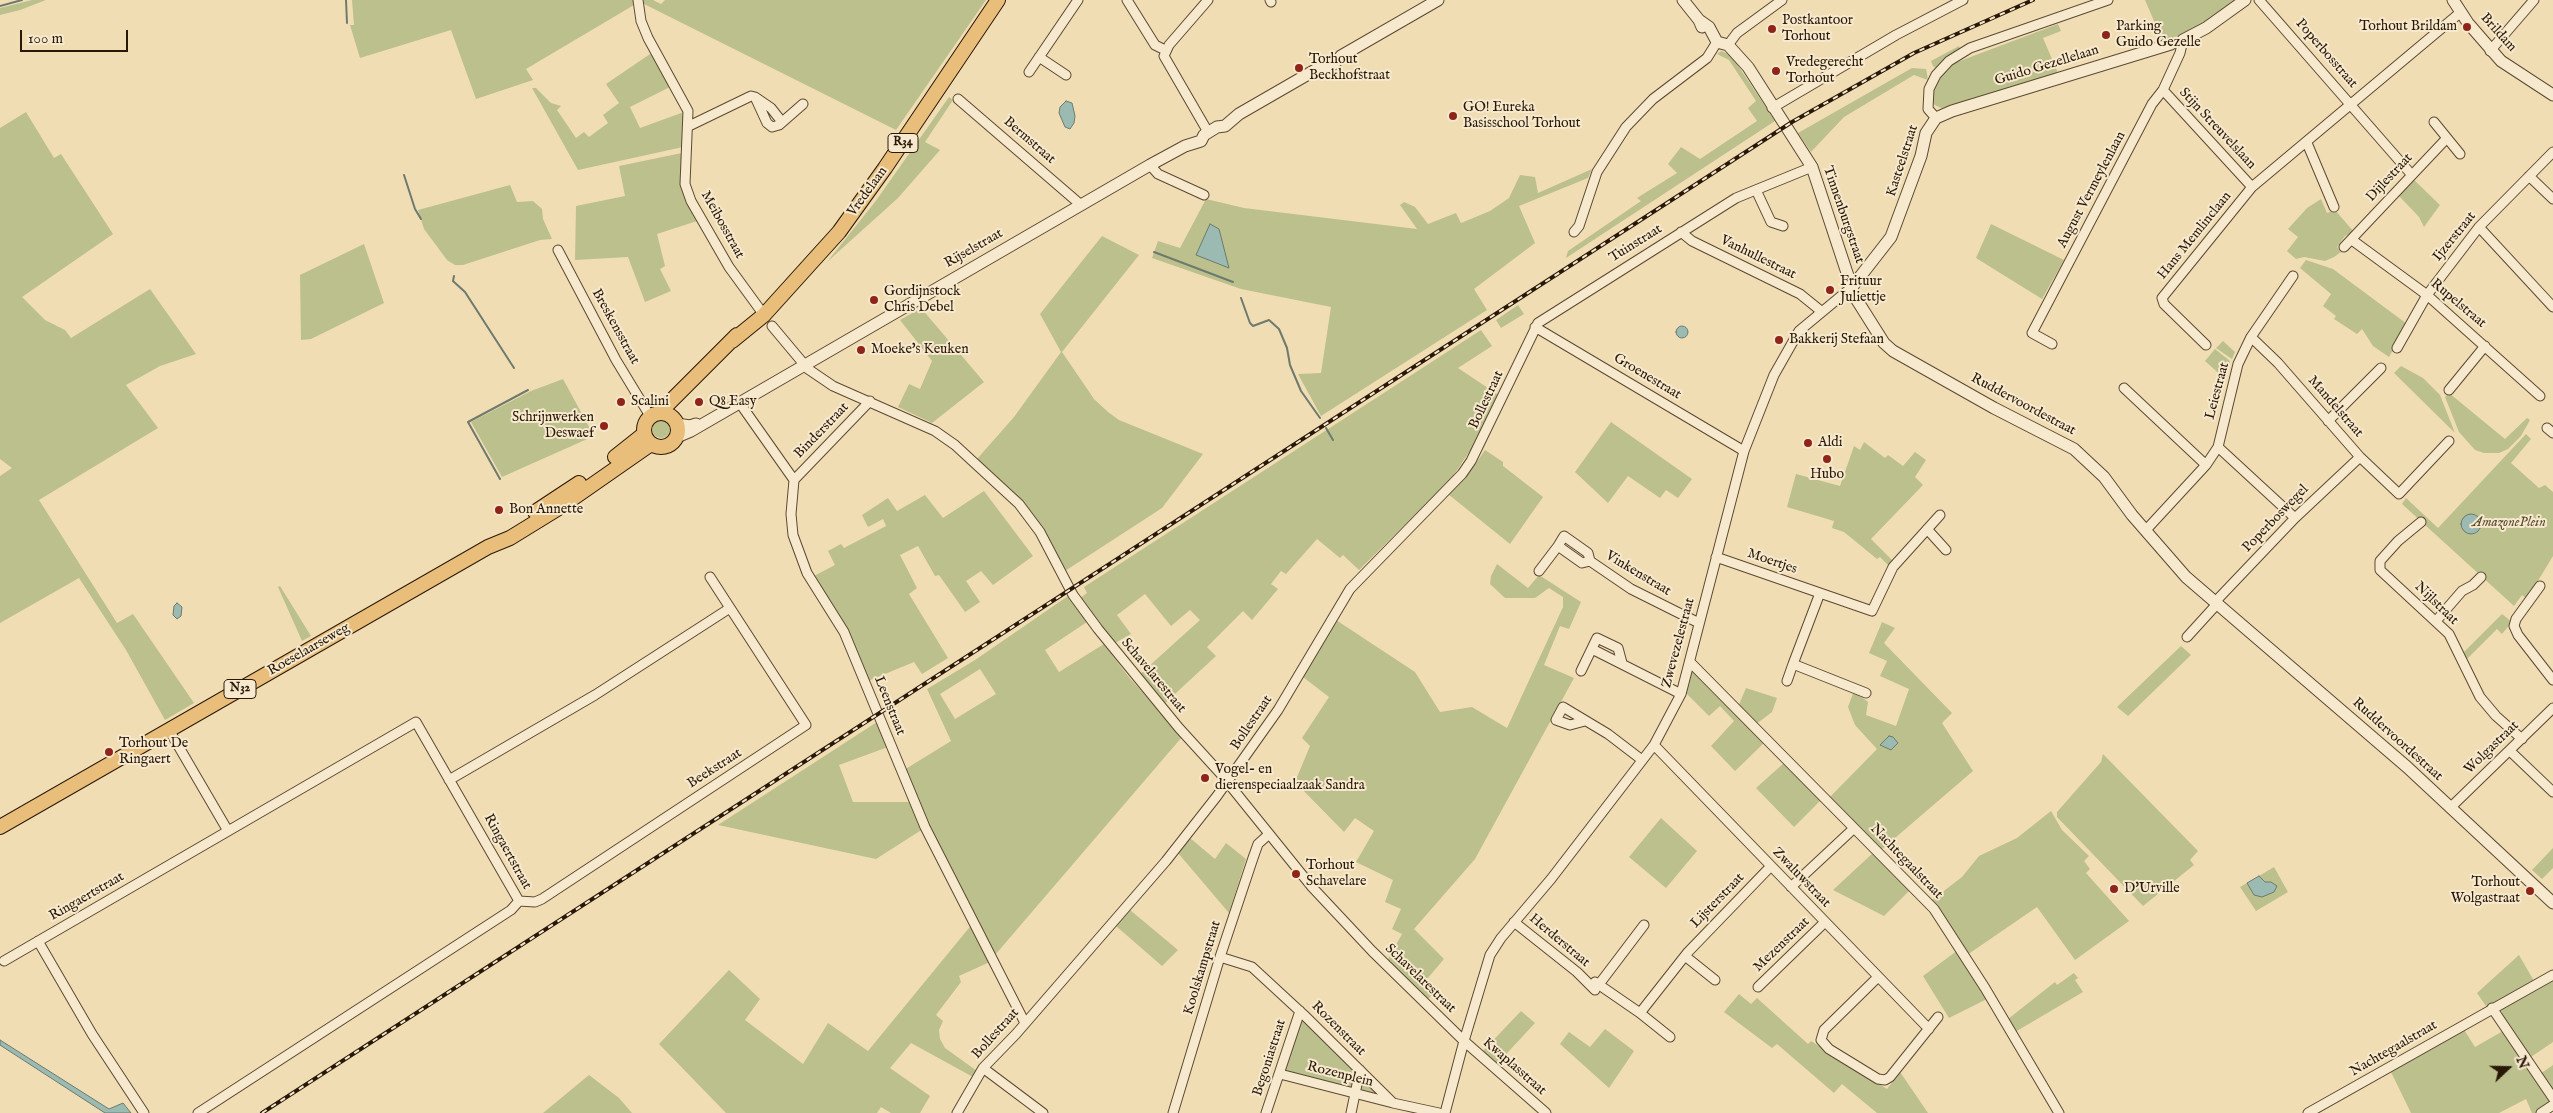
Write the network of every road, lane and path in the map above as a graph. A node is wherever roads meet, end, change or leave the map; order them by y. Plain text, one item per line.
1 (638, 0) edge
2 (998, 0) edge
3 (1078, 0) edge
4 (1127, 0) edge
5 (1208, 0) edge
6 (1438, 0) edge
7 (1683, 0) edge
8 (1782, 0) edge
9 (1963, 0) edge
10 (2108, 0) edge
11 (2245, 0) edge
12 (2259, 0) edge
13 (2454, 0) edge
14 (2534, 0) edge
15 (2461, 12) junction
16 (2183, 40) junction
17 (1719, 41) junction
18 (2172, 44) joint
19 (1165, 50) junction
20 (2490, 51) junction
21 (1039, 57) junction
22 (1029, 72) dead end
23 (1066, 75) dead end
24 (2163, 90) junction
25 (2553, 94) edge
26 (958, 99) dead end
27 (803, 104) dead end
28 (2352, 104) junction
29 (1772, 108) junction
30 (1936, 118) junction
31 (2434, 122) dead end
32 (689, 126) junction
33 (1210, 131) junction
34 (2446, 138) junction
35 (2307, 143) junction
36 (2553, 152) edge
37 (2460, 154) dead end
38 (1150, 165) junction
39 (1812, 167) junction
40 (2411, 174) junction
41 (2529, 176) junction
42 (2252, 187) junction
43 (1756, 190) junction
44 (1204, 196) dead end
45 (2553, 199) edge
46 (1081, 205) junction
47 (2334, 207) dead end
48 (1783, 226) dead end
49 (2479, 227) junction
50 (1574, 232) dead end
51 (1681, 232) junction
52 (2353, 239) junction
53 (2344, 248) dead end
54 (558, 250) dead end
55 (2294, 276) dead end
56 (1852, 287) junction
57 (2427, 295) junction
58 (2553, 307) edge
59 (1821, 311) junction
60 (765, 317) junction
61 (1535, 328) junction
62 (2251, 337) junction
63 (2052, 344) dead end
64 (2206, 345) dead end
65 (2485, 346) junction
66 (2397, 348) dead end
67 (802, 365) junction
68 (2381, 368) dead end
69 (2124, 388) dead end
70 (682, 390) junction
71 (2448, 390) dead end
72 (2540, 396) dead end
73 (870, 401) junction
74 (739, 402) junction
75 (654, 414) junction
76 (2328, 421) junction
77 (676, 426) junction
78 (647, 439) junction
79 (2449, 441) dead end
80 (2218, 447) junction
81 (1744, 451) junction
82 (2360, 457) junction
83 (2206, 465) junction
84 (794, 480) junction
85 (1940, 514) dead end
86 (2295, 518) junction
87 (2421, 522) dead end
88 (1927, 529) junction
89 (2146, 530) junction
90 (1946, 550) dead end
91 (1716, 557) junction
92 (1539, 571) dead end
93 (710, 577) dead end
94 (2481, 577) dead end
95 (2540, 586) dead end
96 (1820, 593) junction
97 (2216, 603) junction
98 (730, 608) junction
99 (2436, 621) junction
100 (1699, 623) junction
101 (2187, 637) dead end
102 (1691, 663) junction
103 (1793, 664) junction
104 (1581, 671) dead end
105 (2553, 680) edge
106 (1787, 681) dead end
107 (1866, 693) dead end
108 (1681, 694) junction
109 (2553, 708) edge
110 (1585, 721) dead end
111 (169, 730) junction
112 (2522, 739) junction
113 (1654, 746) junction
114 (2510, 751) junction
115 (1642, 760) junction
116 (450, 780) junction
117 (1227, 782) junction
118 (2553, 792) edge
119 (2450, 808) junction
120 (0, 827) edge
121 (228, 831) junction
122 (1851, 831) dead end
123 (1268, 835) junction
124 (1771, 866) junction
125 (1791, 887) junction
126 (519, 902) junction
127 (2553, 903) edge
128 (1514, 922) junction
129 (1825, 922) junction
130 (1644, 925) dead end
131 (38, 941) junction
132 (1685, 956) junction
133 (1220, 957) junction
134 (4, 961) dead end
135 (2553, 974) edge
136 (1878, 977) junction
137 (1715, 980) dead end
138 (1597, 987) junction
139 (1758, 987) dead end
140 (2492, 1008) junction
141 (1300, 1011) junction
142 (1640, 1013) junction
143 (1938, 1017) dead end
144 (1025, 1023) junction
145 (1929, 1029) junction
146 (1670, 1037) dead end
147 (1464, 1041) junction
148 (983, 1068) junction
149 (1360, 1070) junction
150 (1280, 1074) junction
151 (1355, 1094) junction
152 (2553, 1098) edge
153 (1393, 1103) junction
154 (2553, 1104) edge
155 (144, 1113) edge
156 (198, 1113) edge
157 (957, 1113) edge
158 (1043, 1113) edge
159 (1173, 1113) edge
160 (1266, 1113) edge
161 (1351, 1113) edge
162 (1439, 1113) edge
163 (1445, 1113) edge
164 (1546, 1113) edge
165 (2059, 1113) edge
166 (2308, 1113) edge
167 (2541, 1113) edge

1 - 32 street, Meibosstraat
2 - 60 main road, Vredelaan / R34
3 - 21 street
4 - 19 street
5 - 19 street
6 - 33 street, Rijselstraat
7 - 17 street, Tinnenburgstraat
8 - 17 street
9 - 29 street
10 - 30 street, Kasteelstraat
11 - 16 street, Guido Gezellelaan
12 - 28 street, Poperbosstraat
13 - 15 street, Brildam
14 - 20 street
15 - 20 street, Brildam
15 - 28 street
16 - 18 street, Guido Gezellelaan
16 - 24 street, August Vermeylenlaan
17 - 29 street, Tinnenburgstraat
17 - 50 street
18 - 30 street, Guido Gezellelaan
19 - 33 street
20 - 25 street, Brildam
21 - 22 street
21 - 23 street
24 - 42 street, Stijn Streuvelslaan
24 - 63 street, August Vermeylenlaan
26 - 46 street, Bermstraat
27 - 32 street
28 - 35 street, Poperbosstraat
28 - 40 street, Poperbosstraat
29 - 39 street, Tinnenburgstraat
30 - 56 street, Kasteelstraat
31 - 34 street
32 - 60 street, Meibosstraat
33 - 38 street, Rijselstraat
34 - 37 street
34 - 40 street, Dijlestraat
35 - 42 street, Poperbosstraat
35 - 47 street
36 - 41 street, Ijzerstraat
38 - 44 street
38 - 46 street, Rijselstraat
39 - 43 street, Tuinstraat
39 - 56 street, Tinnenburgstraat
40 - 52 street, Dijlestraat
41 - 45 street
41 - 49 street, Ijzerstraat
42 - 64 street, Hans Memlinclaan
43 - 48 street
43 - 51 street, Tuinstraat
46 - 67 street, Rijselstraat
49 - 57 street, Ijzerstraat
49 - 58 street
51 - 59 street, Vanhullestraat
51 - 61 street, Tuinstraat
52 - 53 street
52 - 57 street, Rupelstraat
54 - 75 street, Breskensstraat
55 - 62 street, Leiestraat
56 - 59 street, Zwevezelestraat
56 - 89 street, Ruddervoordestraat
57 - 65 street, Rupelstraat
57 - 66 street, Ijzerstraat
59 - 81 street, Zwevezelestraat
60 - 67 street, Meibosstraat
60 - 70 main road, Vredelaan / R34
61 - 81 street, Groenestraat
61 - 117 street, Bollestraat
62 - 76 street, Mandelstraat
62 - 80 street, Leiestraat
65 - 71 street
65 - 72 street, Rupelstraat
67 - 73 street, Schavelarestraat
67 - 74 street, Rijselstraat
68 - 76 street
69 - 83 street
70 - 75 main road, Vredelaan / R34
70 - 77 main road, Vredelaan / R34
73 - 84 street, Binderstraat
73 - 117 street, Schavelarestraat
74 - 77 street, Rijselstraat
74 - 84 street
75 - 77 main road
75 - 78 main road
76 - 82 street, Mandelstraat
77 - 78 main road
78 - 111 main road, Roeselaarseweg / N32
79 - 82 street, Mandelstraat
80 - 83 street, Leiestraat
80 - 86 street
81 - 91 street, Zwevezelestraat
82 - 86 street, Poperboswegel
83 - 89 street, Leiestraat
84 - 144 street, Leenstraat
85 - 88 street, Moertjes
86 - 97 street, Poperboswegel
87 - 99 street, Nijlstraat
88 - 90 street
88 - 96 street, Moertjes
89 - 97 street, Ruddervoordestraat
91 - 96 street, Moertjes
91 - 100 street, Zwevezelestraat
92 - 100 street, Vinkenstraat
93 - 98 street, Beekstraat
94 - 99 street
95 - 105 street
96 - 103 street
97 - 101 street
97 - 119 street, Ruddervoordestraat
98 - 116 street
98 - 126 street, Beekstraat
99 - 112 street, Nijlstraat
100 - 102 street, Zwevezelestraat
102 - 108 street, Zwevezelestraat
102 - 165 street, Nachtegaalstraat
103 - 106 street
103 - 107 street
104 - 108 street
108 - 113 street, Zwevezelestraat
109 - 112 street, Wolgastraat
110 - 115 street
111 - 120 main road, Roeselaarseweg / N32
111 - 121 street
112 - 114 street, Wolgastraat
113 - 115 street, Zwevezelestraat
113 - 124 street, Zwaluwstraat
114 - 118 street
114 - 119 street, Wolgastraat
115 - 128 street, Zwevezelestraat
116 - 121 street, Ringaertstraat
116 - 126 street, Ringaertstraat
117 - 123 street, Schavelarestraat
117 - 144 street, Bollestraat
119 - 127 street, Ruddervoordestraat
121 - 131 street, Ringaertstraat
122 - 125 street
123 - 133 street, Koolskampstraat
123 - 147 street, Schavelarestraat
124 - 125 street, Zwaluwstraat
124 - 132 street, Lijsterstraat
125 - 129 street, Zwaluwstraat
126 - 156 street, Ringaertstraat
128 - 138 street, Herderstraat
128 - 147 street, Zwevezelestraat
129 - 136 street, Zwaluwstraat
129 - 139 street, Mezenstraat
130 - 138 street
131 - 134 street, Ringaertstraat
131 - 155 street
132 - 137 street
132 - 142 street, Lijsterstraat
133 - 141 street, Rozenstraat
133 - 159 street, Koolskampstraat
135 - 140 street, Nachtegaalstraat
136 - 145 street, Zwaluwstraat
136 - 145 street
138 - 142 street
140 - 152 street
140 - 166 street, Nachtegaalstraat
141 - 149 street, Rozenstraat
141 - 150 street, Begoniastraat
142 - 146 street
143 - 145 street
144 - 148 street, Bollestraat
147 - 163 street, Zwevezelestraat
147 - 164 street, Kwaplasstraat
148 - 157 street, Bollestraat
148 - 158 street
149 - 151 street
149 - 153 street, Rozenstraat
150 - 151 street, Rozenplein
150 - 160 street, Begoniastraat
151 - 153 street, Rozenplein
151 - 161 street
153 - 162 street
154 - 167 street

